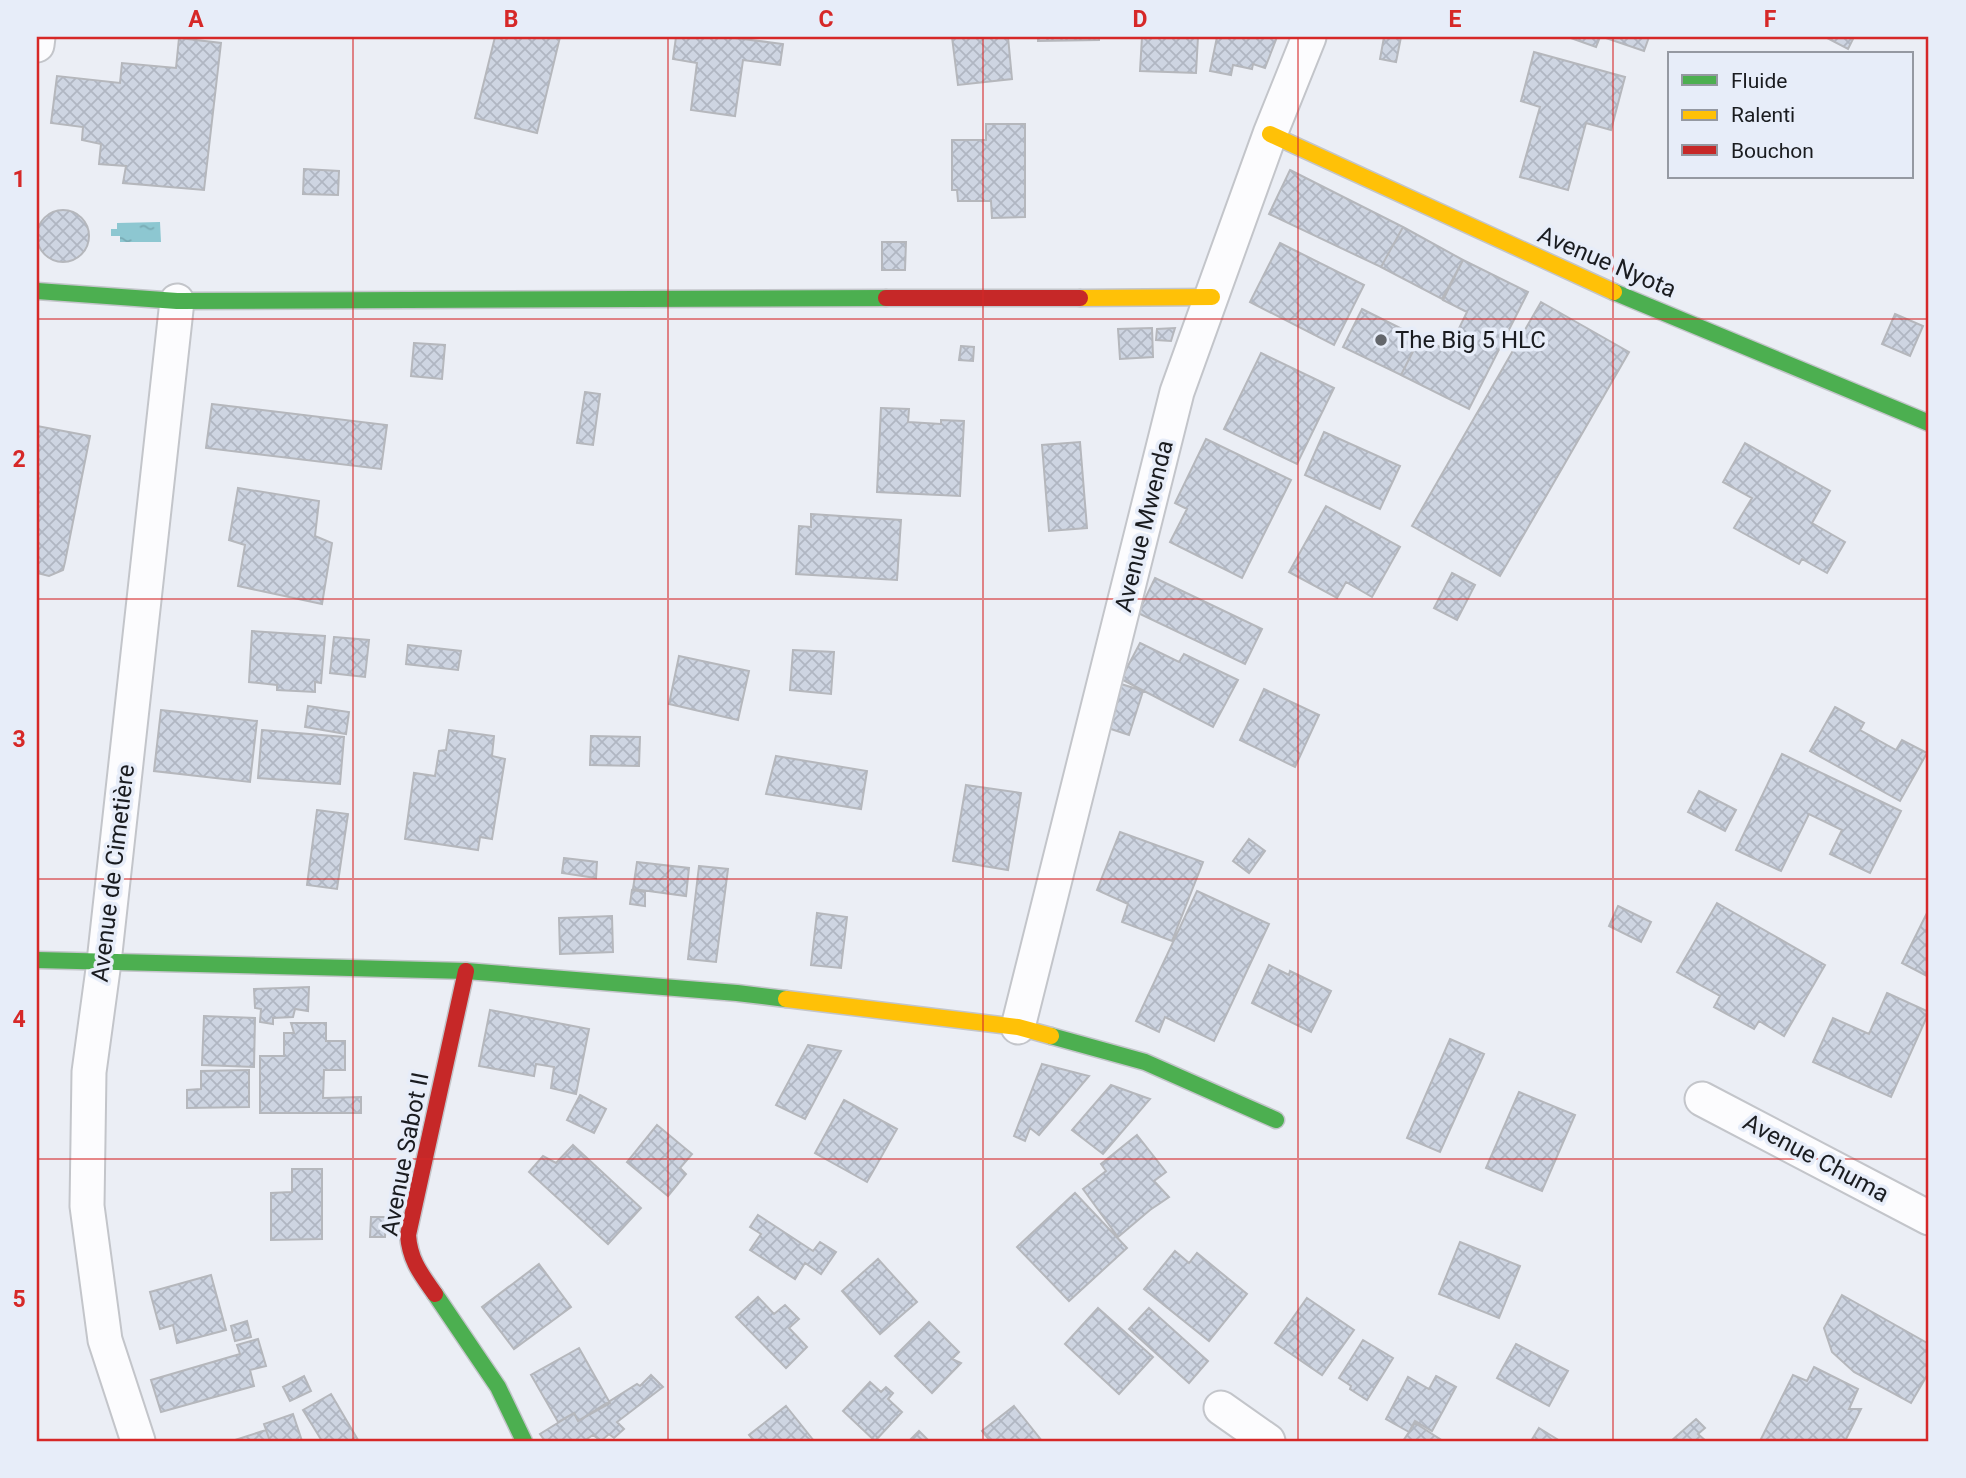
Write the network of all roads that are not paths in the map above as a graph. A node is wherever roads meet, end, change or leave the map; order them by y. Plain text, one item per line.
1 (38, 37) edge
2 (1309, 37) edge
3 (37, 45) edge
4 (1270, 134) junction
5 (37, 292) edge
6 (1212, 297) junction
7 (177, 301) junction
8 (1926, 413) edge
9 (37, 960) edge
10 (104, 962) junction
11 (466, 971) junction
12 (1018, 1027) junction
13 (1702, 1099) dead end
14 (1276, 1120) dead end
15 (1929, 1218) edge
16 (1221, 1408) dead end
17 (138, 1441) edge
18 (524, 1441) edge
19 (1268, 1441) edge

1 - 3 street
2 - 4 street, Avenue Mwenda
4 - 6 street, Avenue Mwenda
4 - 8 street, Avenue Nyota
5 - 7 street
6 - 7 street
6 - 12 street, Avenue Mwenda
7 - 10 street, Avenue de Cimetière
9 - 10 street
10 - 11 street
10 - 17 street, Avenue de Cimetière
11 - 12 street
11 - 18 street, Avenue Sabot II
12 - 14 street
13 - 15 street, Avenue Chuma
16 - 19 street

